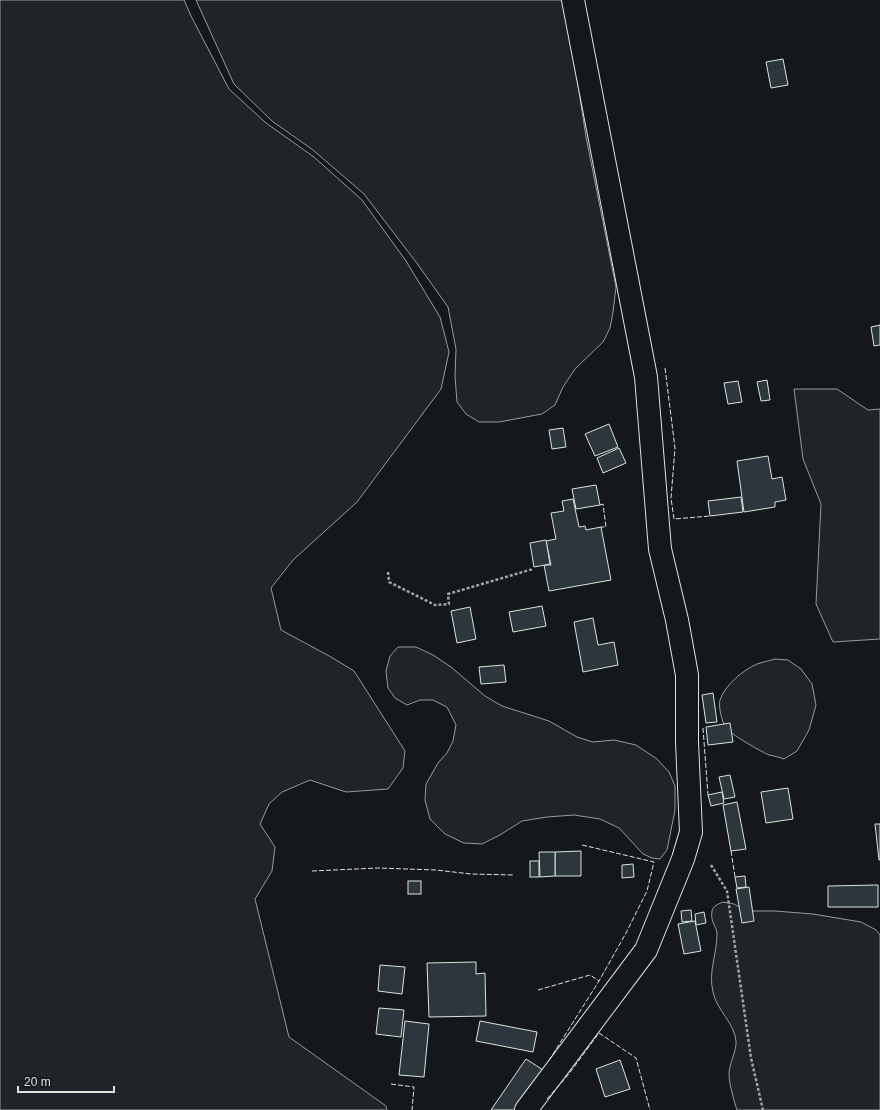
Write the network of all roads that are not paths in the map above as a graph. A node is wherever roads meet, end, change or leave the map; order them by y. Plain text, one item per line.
1 (573, 0) edge
2 (526, 1110) edge

1 - 2 street

